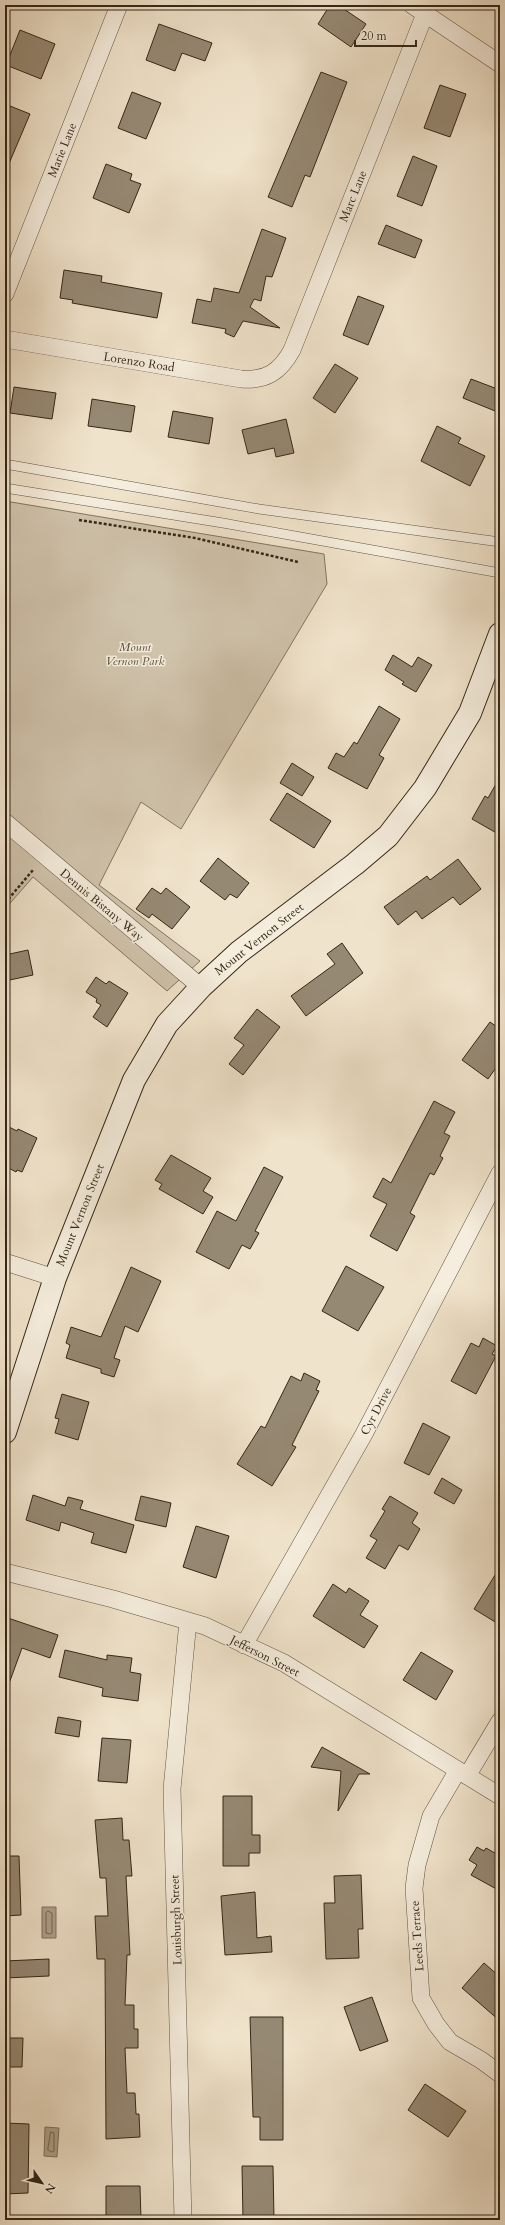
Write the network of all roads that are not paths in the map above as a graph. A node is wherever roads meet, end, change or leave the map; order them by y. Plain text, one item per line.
1 (119, 5) edge
2 (418, 10) edge
3 (500, 64) edge
4 (5, 294) edge
5 (5, 339) edge
6 (273, 374) joint
7 (5, 464) edge
8 (5, 488) edge
9 (500, 542) edge
10 (500, 573) edge
11 (500, 634) edge
12 (5, 822) edge
13 (201, 987) junction
14 (500, 1173) edge
15 (5, 1262) edge
16 (55, 1278) junction
17 (5, 1432) edge
18 (5, 1572) edge
19 (188, 1621) junction
20 (244, 1645) junction
21 (500, 1721) edge
22 (462, 1773) junction
23 (500, 1796) edge
24 (500, 2074) edge
25 (183, 2220) edge

1 - 4 street, Marie Lane
2 - 3 street
2 - 6 street, Marc Lane
5 - 6 street, Lorenzo Road
7 - 9 lane
8 - 10 lane
11 - 13 main road, Mount Vernon Street
12 - 13 street, Dennis Bistany Way
13 - 16 main road, Mount Vernon Street
14 - 20 street, Cyr Drive
15 - 16 street
16 - 17 main road, Mount Vernon Street
18 - 19 street, Jefferson Street
19 - 20 street, Jefferson Street
19 - 25 street, Louisburgh Street
20 - 22 street, Jefferson Street
21 - 22 street
22 - 23 street, Jefferson Street
22 - 24 street, Leeds Terrace

